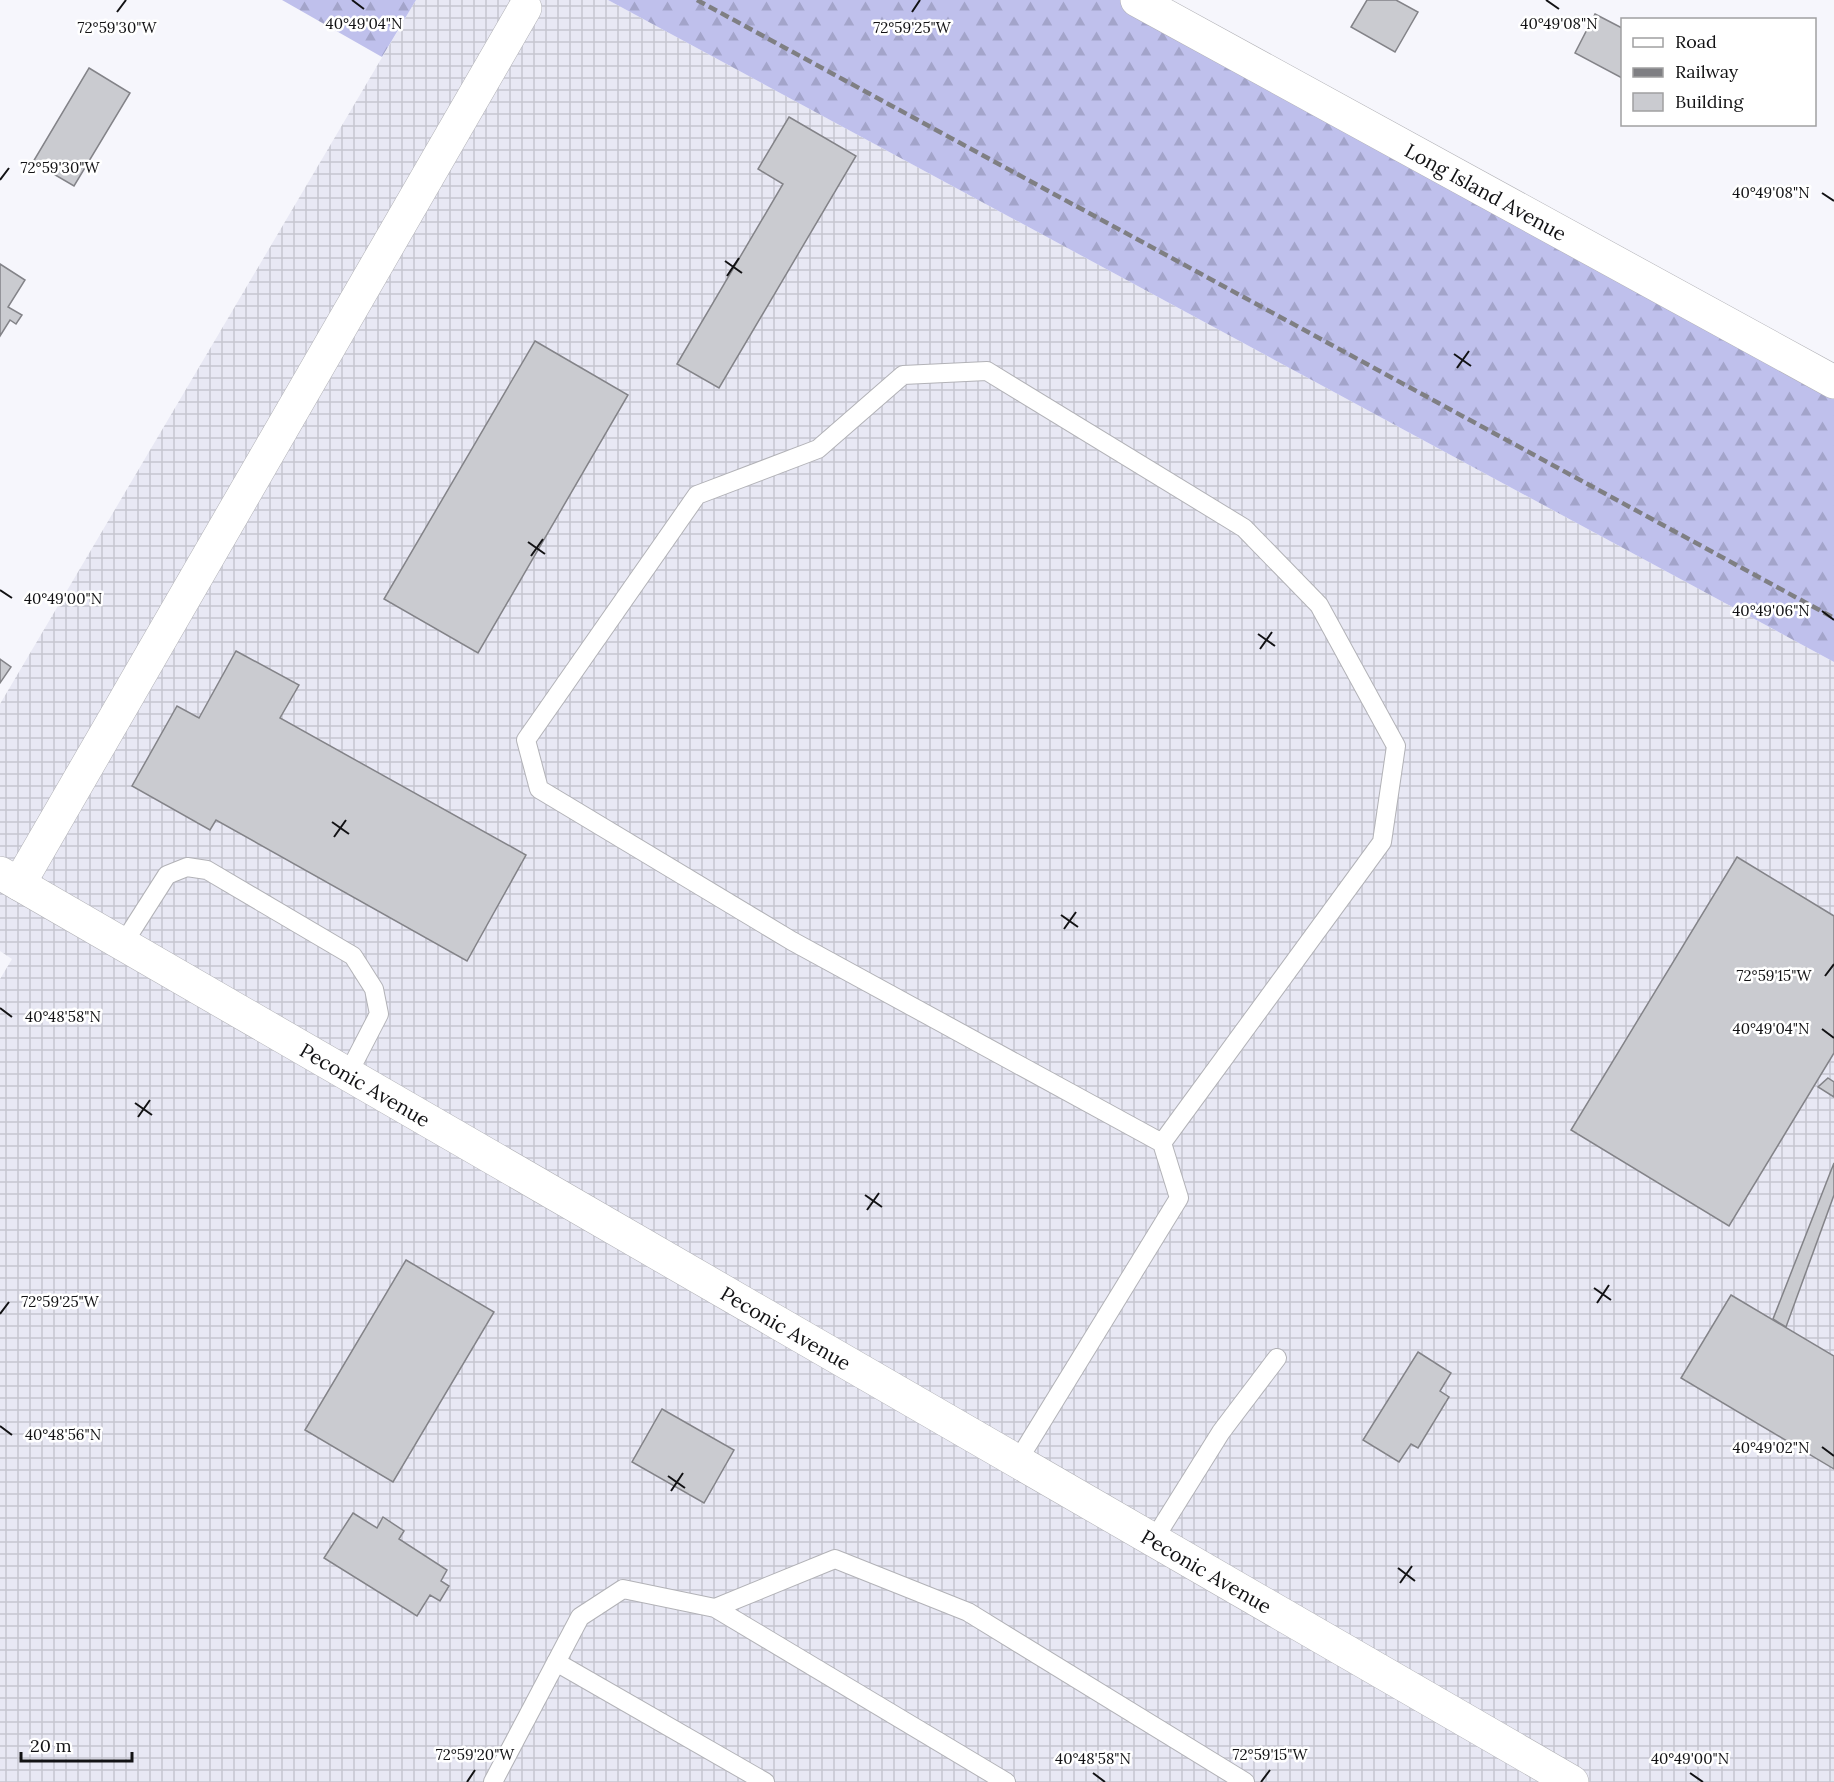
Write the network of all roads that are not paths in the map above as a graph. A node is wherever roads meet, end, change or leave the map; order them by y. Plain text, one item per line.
1 (1137, 0) edge
2 (525, 8) dead end
3 (1834, 382) edge
4 (9, 878) edge
5 (123, 944) junction
6 (348, 1074) junction
7 (1162, 1143) junction
8 (1277, 1358) dead end
9 (1017, 1462) junction
10 (1154, 1541) junction
11 (715, 1608) junction
12 (556, 1662) junction
13 (500, 1779) edge
14 (765, 1782) edge
15 (1006, 1782) edge
16 (1245, 1782) edge
17 (1572, 1782) edge

1 - 3 street, Long Island Avenue
2 - 4 street
4 - 5 street, Peconic Avenue
5 - 6 street, Peconic Avenue
5 - 6 lane
6 - 9 street, Peconic Avenue
7 - 7 lane
7 - 9 lane
8 - 10 lane
9 - 10 street, Peconic Avenue
10 - 17 street, Peconic Avenue
11 - 12 lane
11 - 15 lane
11 - 16 lane
12 - 13 lane
12 - 14 lane

